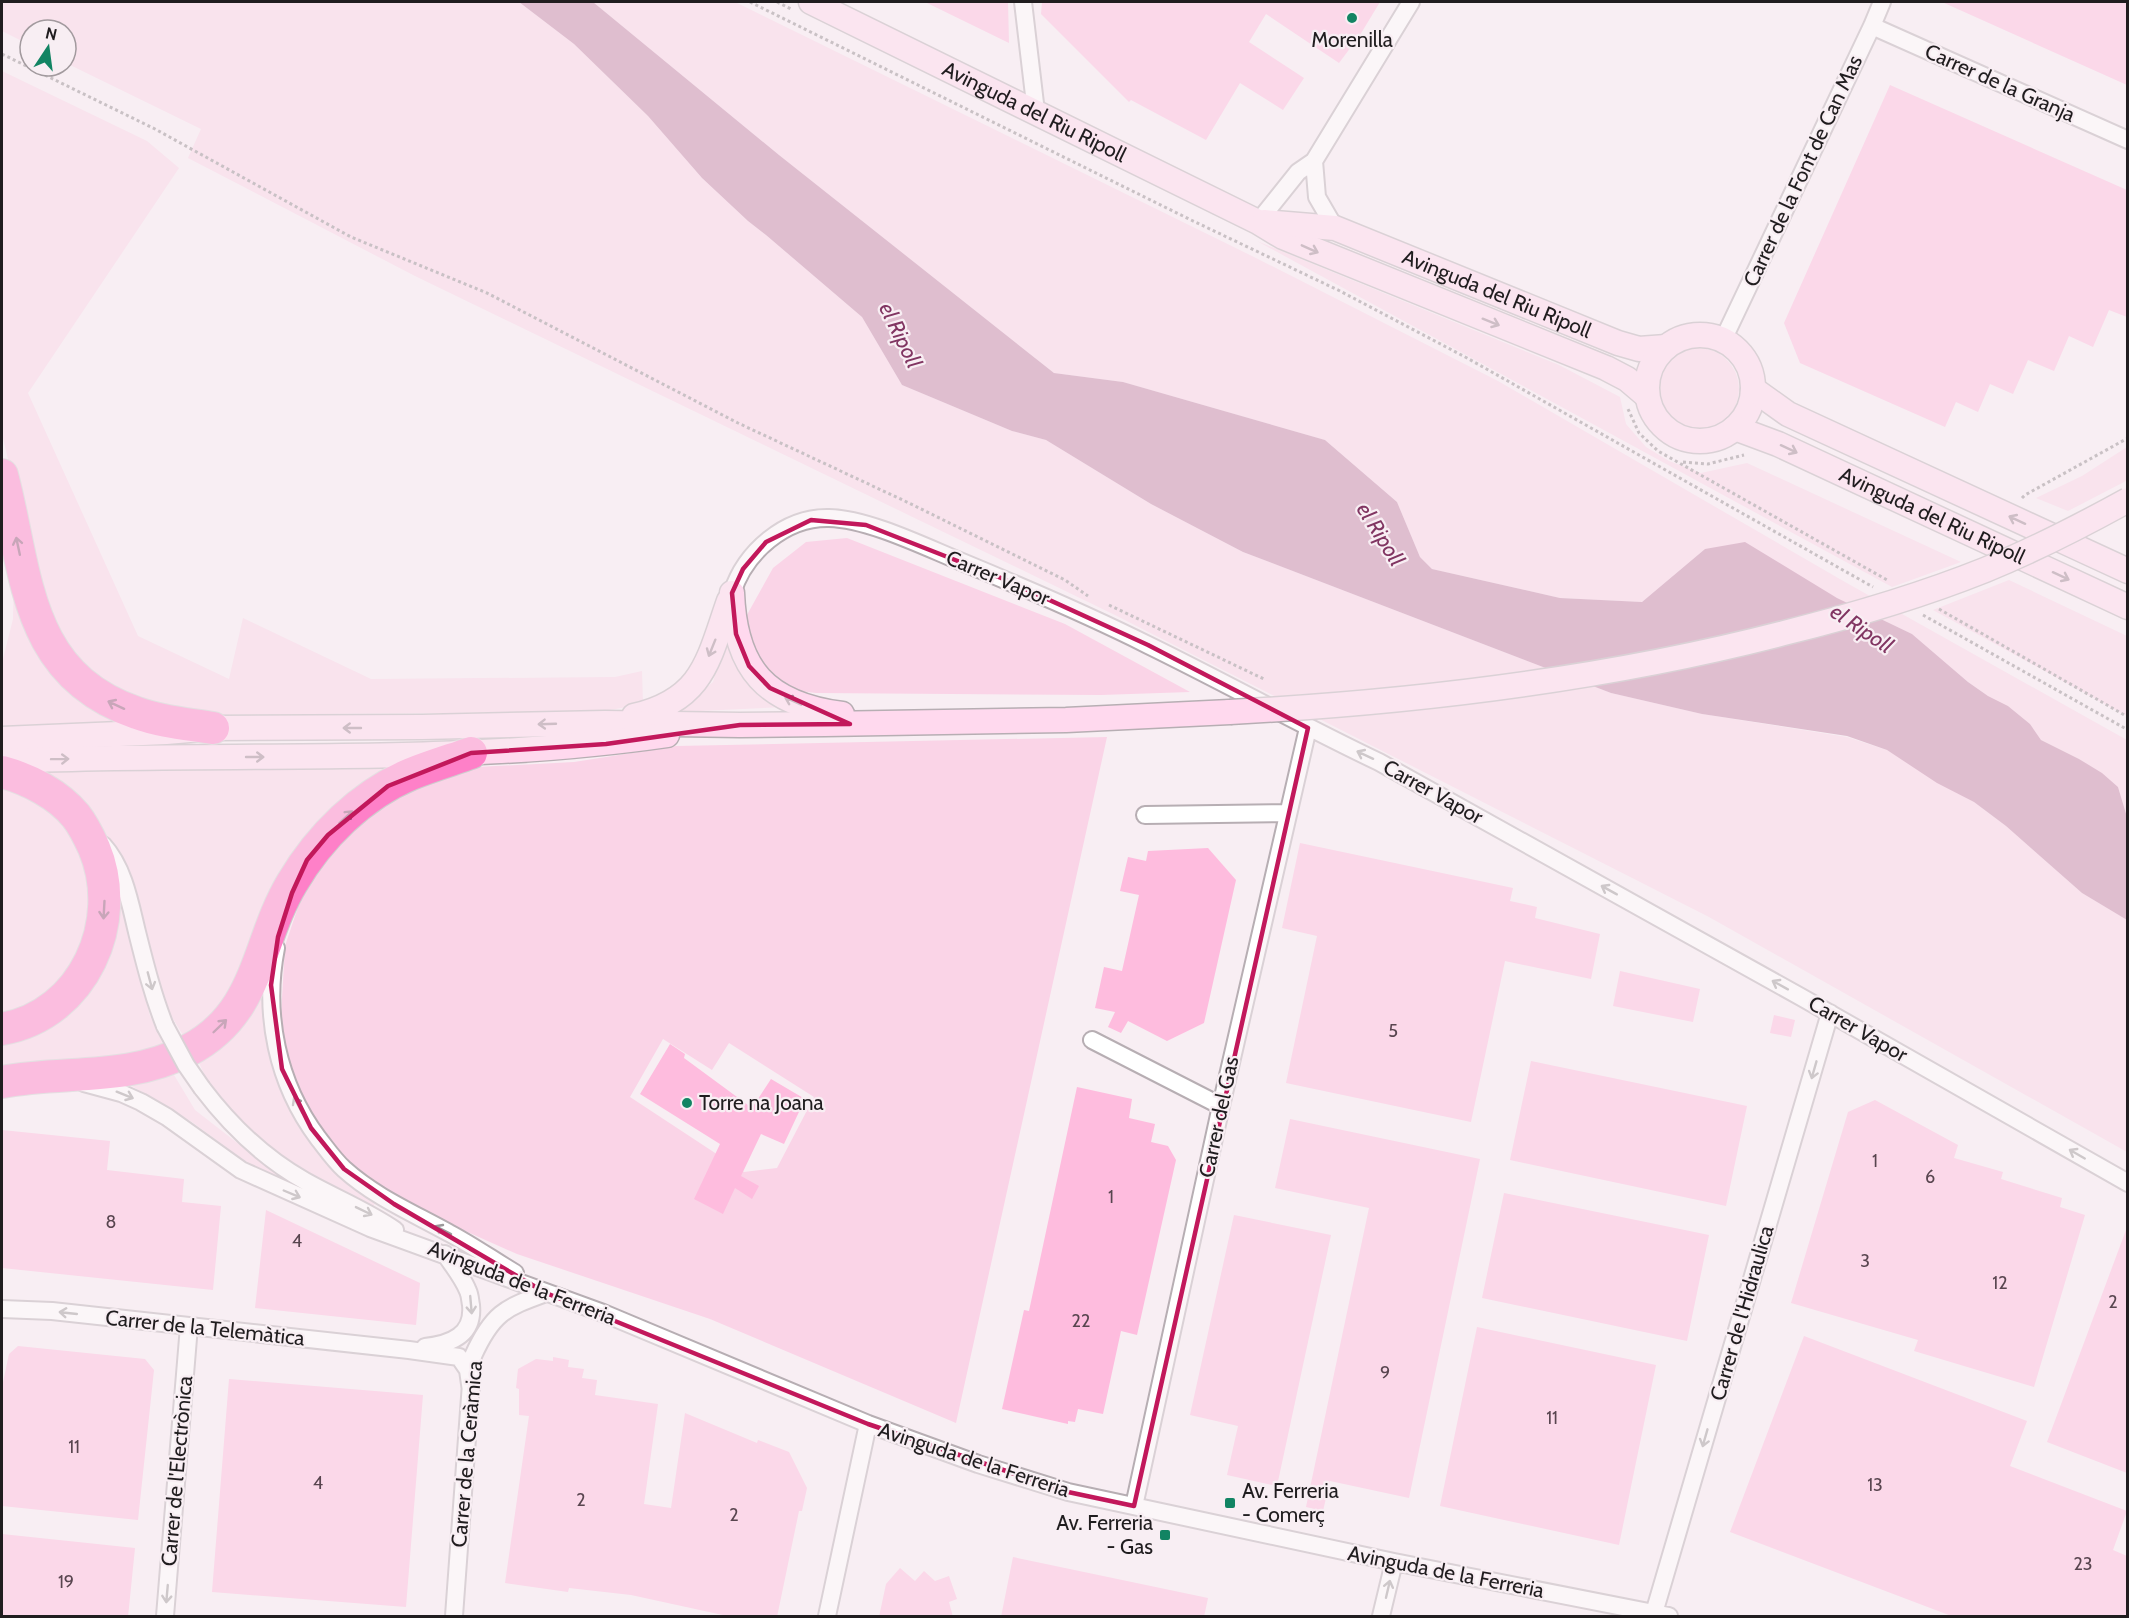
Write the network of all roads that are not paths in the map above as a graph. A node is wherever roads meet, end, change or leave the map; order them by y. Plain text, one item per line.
1 (811, 2) edge
2 (1023, 2) edge
3 (1411, 2) edge
4 (1882, 2) edge
5 (1872, 26) junction
6 (1036, 112) junction
7 (2127, 140) edge
8 (1314, 161) junction
9 (1258, 222) junction
10 (1335, 228) junction
11 (1723, 340) junction
12 (1665, 347) junction
13 (1754, 389) junction
14 (1647, 396) junction
15 (1735, 429) junction
16 (2, 475) edge
17 (2127, 500) edge
18 (2127, 571) edge
19 (732, 593) junction
20 (2127, 607) edge
21 (605, 723) junction
22 (912, 723) junction
23 (740, 725) junction
24 (1308, 728) junction
25 (213, 729) junction
26 (2, 739) edge
27 (471, 753) junction
28 (2, 761) edge
29 (2, 772) edge
30 (1288, 813) junction
31 (1145, 815) dead end
32 (76, 816) junction
33 (307, 860) junction
34 (1830, 1013) junction
35 (2, 1029) edge
36 (1092, 1040) dead end
37 (48, 1078) junction
38 (2, 1082) edge
39 (1221, 1106) junction
40 (2127, 1183) edge
41 (410, 1241) junction
42 (444, 1254) junction
43 (546, 1293) junction
44 (2, 1309) edge
45 (189, 1326) junction
46 (409, 1350) junction
47 (471, 1391) junction
48 (868, 1424) junction
49 (1134, 1506) junction
50 (1394, 1562) junction
51 (1661, 1615) edge
52 (165, 1617) edge
53 (454, 1617) edge
54 (827, 1617) edge
55 (1381, 1617) edge

1 - 6 main road, Avinguda del Riu Ripoll
2 - 6 street
3 - 8 street
4 - 5 street, Carrer de la Font de Can Mas
5 - 7 street, Carrer de la Granja
5 - 11 street, Carrer de la Font de Can Mas
6 - 9 main road, Avinguda del Riu Ripoll
8 - 9 street
8 - 10 street
9 - 10 main road, Avinguda del Riu Ripoll
9 -> 14 main road, Avinguda del Riu Ripoll
10 - 12 main road, Avinguda del Riu Ripoll
11 - 12 main road
11 - 13 main road
12 - 14 main road
13 - 15 main road
18 -> 13 main road, Avinguda del Riu Ripoll
14 - 15 main road
15 -> 20 main road, Avinguda del Riu Ripoll
25 -> 16 highway
17 - 22 main road, bridge
19 -> 21 main road
22 -> 19 main road
19 - 24 street, Carrer Vapor
21 - 23 main road
21 -> 25 main road
22 - 23 main road
23 - 27 main road
24 - 30 street, Carrer del Gas
34 -> 24 street, Carrer Vapor
25 - 26 main road
28 -> 27 main road
33 -> 27 highway
29 - 32 highway
30 - 31 street
30 - 39 street, Carrer del Gas
32 -> 35 highway
32 -> 41 street, bridge
37 -> 33 highway
43 -> 33 street
40 -> 34 street, Carrer Vapor
34 -> 51 street, Carrer de l'Hidraulica
36 - 39 street
37 - 38 highway
37 -> 41 street
39 - 49 street, Carrer del Gas
41 - 42 street, Avinguda de la Ferreria
42 - 43 street, Avinguda de la Ferreria
42 -> 46 street, Carrer de la Ceràmica
43 - 47 street, Carrer de la Ceràmica
43 - 48 street, Avinguda de la Ferreria
45 -> 44 street, Carrer de la Telemàtica
45 - 46 street, Carrer de la Telemàtica
45 -> 52 street, Carrer de l'Electrònica
46 - 47 street
47 - 53 street, Carrer de la Ceràmica
48 - 49 street, Avinguda de la Ferreria
48 - 54 street
49 - 50 street, Avinguda de la Ferreria
50 - 51 street, Avinguda de la Ferreria
55 -> 50 street

